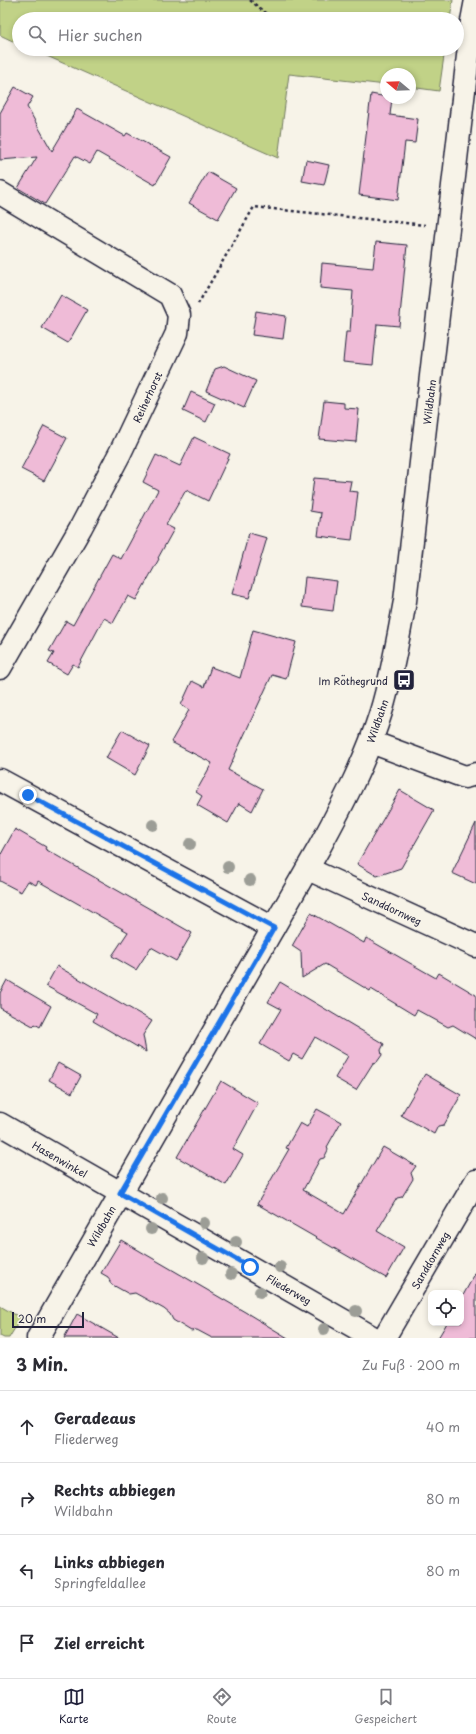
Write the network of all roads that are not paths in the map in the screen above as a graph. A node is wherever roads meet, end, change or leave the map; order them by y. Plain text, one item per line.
1 (476, 0) edge
2 (0, 193) edge
3 (0, 668) edge
4 (371, 742) junction
5 (476, 774) edge
6 (0, 780) edge
7 (308, 869) junction
8 (274, 928) junction
9 (476, 946) edge
10 (0, 1124) edge
11 (476, 1181) edge
12 (120, 1193) junction
13 (38, 1338) edge
14 (374, 1338) edge
15 (384, 1338) edge

1 - 4 street, Wildbahn
2 - 3 street, Reiherhorst
4 - 5 street
4 - 7 street, Wildbahn
6 - 8 street
7 - 8 street, Wildbahn
7 - 9 street, Sanddornweg
8 - 12 street, Wildbahn
10 - 12 street, Hasenwinkel
11 - 15 street, Sanddornweg
12 - 13 street, Wildbahn
12 - 14 street, Fliederweg

